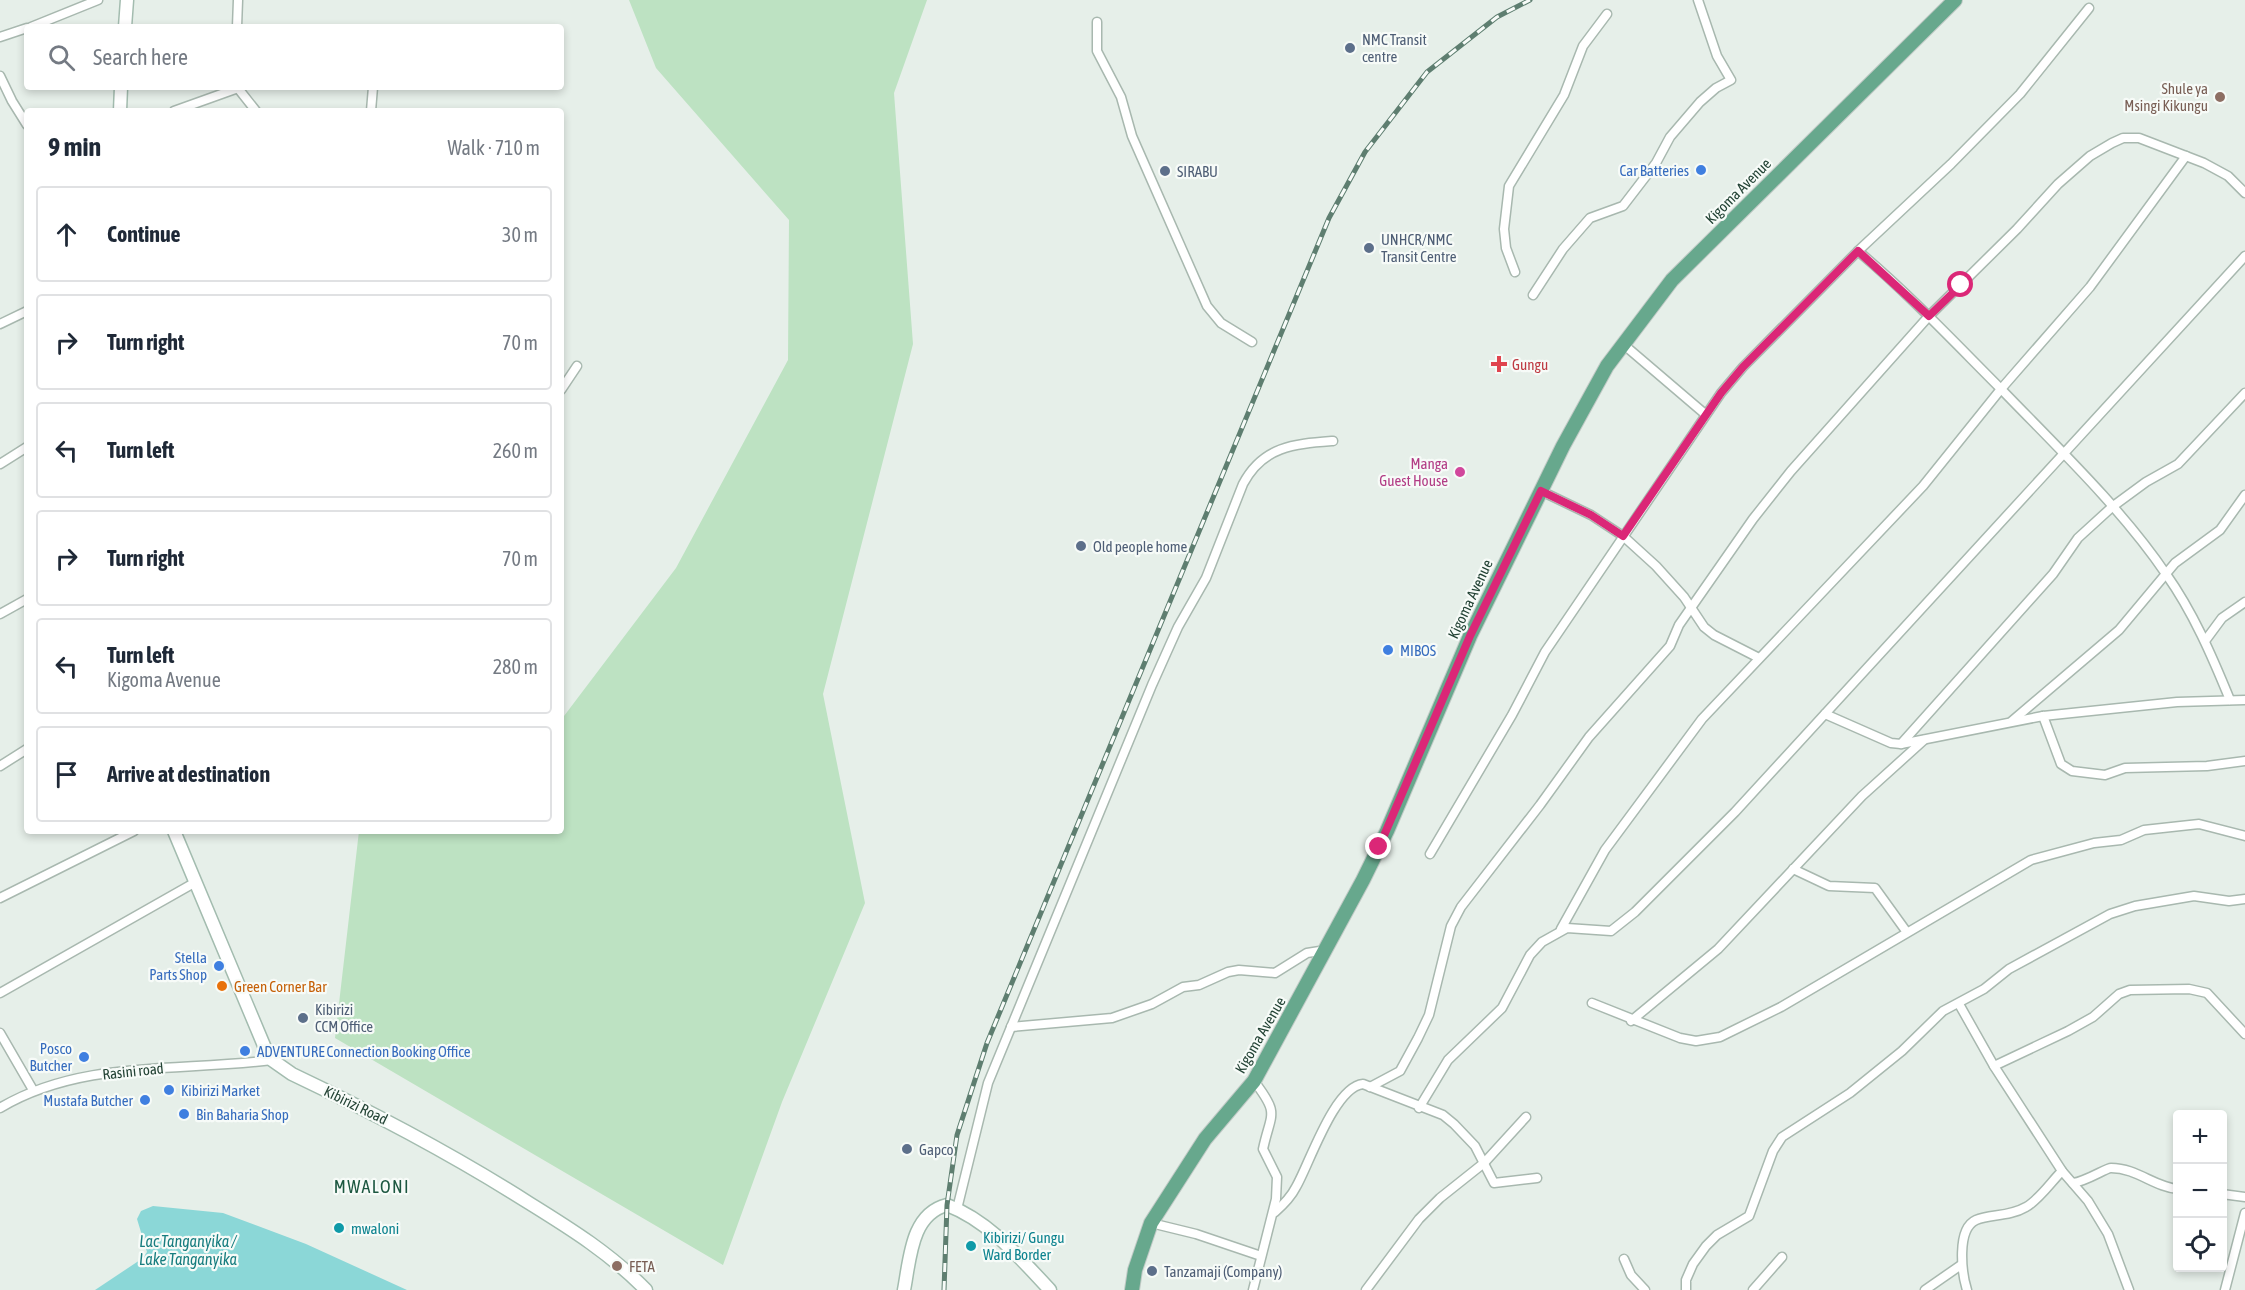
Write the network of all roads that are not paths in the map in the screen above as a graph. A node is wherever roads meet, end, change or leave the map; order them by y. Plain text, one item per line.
1 (98, 0) edge
2 (127, 0) edge
3 (238, 0) edge
4 (1698, 0) edge
5 (1955, 0) edge
6 (2090, 8) dead end
7 (1607, 14) dead end
8 (1097, 22) dead end
9 (39, 24) edge
10 (125, 24) edge
11 (237, 24) edge
12 (24, 30) edge
13 (0, 37) edge
14 (0, 76) edge
15 (121, 90) edge
16 (232, 90) edge
17 (240, 90) edge
18 (373, 90) edge
19 (120, 108) edge
20 (182, 108) edge
21 (254, 108) edge
22 (371, 108) edge
23 (24, 120) edge
24 (2186, 156) junction
25 (2245, 193) edge
26 (1858, 251) junction
27 (2245, 256) edge
28 (1515, 272) dead end
29 (1533, 294) dead end
30 (24, 312) edge
31 (1929, 316) junction
32 (0, 324) edge
33 (1252, 342) dead end
34 (1623, 344) junction
35 (577, 366) dead end
36 (564, 386) edge
37 (2001, 389) junction
38 (2245, 393) edge
39 (1706, 414) junction
40 (1333, 441) dead end
41 (24, 449) edge
42 (2065, 453) junction
43 (0, 464) edge
44 (1541, 491) junction
45 (2245, 495) edge
46 (2112, 507) junction
47 (1623, 536) junction
48 (2166, 573) junction
49 (24, 601) edge
50 (2245, 602) edge
51 (1692, 608) junction
52 (0, 614) edge
53 (2205, 641) junction
54 (1760, 658) junction
55 (2230, 699) junction
56 (2245, 700) edge
57 (1826, 714) junction
58 (2043, 716) junction
59 (2012, 721) junction
60 (1924, 740) junction
61 (1901, 744) junction
62 (24, 751) edge
63 (2245, 761) edge
64 (0, 766) edge
65 (128, 834) edge
66 (175, 834) edge
67 (2245, 836) edge
68 (1430, 854) dead end
69 (1793, 869) junction
70 (194, 884) junction
71 (0, 898) edge
72 (2245, 899) edge
73 (1561, 929) junction
74 (1906, 931) junction
75 (1326, 950) junction
76 (0, 993) edge
77 (1592, 1003) dead end
78 (1959, 1004) junction
79 (1631, 1021) junction
80 (1011, 1028) junction
81 (0, 1033) edge
82 (2245, 1034) edge
83 (272, 1060) junction
84 (1994, 1066) junction
85 (1254, 1082) junction
86 (1370, 1087) junction
87 (33, 1090) junction
88 (0, 1108) edge
89 (1419, 1108) junction
90 (1526, 1117) dead end
91 (1484, 1163) junction
92 (2062, 1171) junction
93 (1537, 1178) dead end
94 (2073, 1183) junction
95 (2173, 1189) edge
96 (2227, 1195) edge
97 (2245, 1197) edge
98 (957, 1209) junction
99 (1275, 1212) junction
100 (2245, 1214) edge
101 (1151, 1223) junction
102 (1262, 1256) junction
103 (1782, 1257) dead end
104 (1624, 1259) dead end
105 (1961, 1265) junction
106 (646, 1290) edge
107 (904, 1290) edge
108 (1050, 1290) edge
109 (1132, 1290) edge
110 (1253, 1290) edge
111 (1366, 1290) edge
112 (1645, 1290) edge
113 (1686, 1290) edge
114 (1753, 1290) edge
115 (1926, 1290) edge
116 (1967, 1290) edge
117 (2129, 1290) edge
118 (2226, 1290) edge

1 - 9 street
2 - 10 street
3 - 11 street
4 - 29 street
5 - 34 main road, Kigoma Avenue
6 - 26 street
7 - 28 street
8 - 33 street
12 - 13 street
14 - 23 street
15 - 19 street
16 - 20 street
17 - 21 street
18 - 22 street
24 - 25 street
24 - 31 street
24 - 37 street
26 - 31 street
26 - 39 street
27 - 42 street
30 - 32 street
31 - 37 street
31 - 51 street
34 - 39 street
34 - 44 main road, Kigoma Avenue
35 - 36 street
37 - 42 street
37 - 54 street
38 - 46 street
39 - 47 street
40 - 80 street
41 - 43 street
42 - 46 street
42 - 57 street
44 - 47 street
44 - 75 main road, Kigoma Avenue
45 - 48 street
46 - 48 street
46 - 61 street
47 - 51 street
47 - 68 street
48 - 53 street
48 - 59 street
49 - 52 street
50 - 53 street
51 - 54 street
51 - 86 street
53 - 55 street
54 - 73 street
55 - 56 street
55 - 58 street
57 - 61 street
57 - 73 street
58 - 59 street
58 - 63 street
59 - 60 street
60 - 61 street
60 - 69 street
62 - 64 street
65 - 71 street
66 - 70 street
67 - 74 street
69 - 74 street
69 - 79 street
70 - 76 street
70 - 83 street
72 - 78 street
73 - 89 street
74 - 79 street
75 - 80 street
75 - 85 main road, Kigoma Avenue
77 - 79 street
78 - 84 street
78 - 113 street
80 - 98 street
81 - 87 street
82 - 84 street
83 - 87 street, Rasini road
83 - 106 street, Kibirizi Road
84 - 92 street
85 - 99 street
85 - 101 main road, Kigoma Avenue
86 - 89 street
86 - 99 street
87 - 88 street, Rasini road
89 - 91 street
90 - 91 street
91 - 93 street
91 - 111 street
92 - 94 street
92 - 105 street
94 - 95 street
94 - 117 street
96 - 97 street
98 - 107 street
98 - 108 street
99 - 102 street
100 - 118 street
101 - 102 street
101 - 109 main road, Kigoma Avenue
102 - 110 street
103 - 114 street
104 - 112 street
105 - 115 street
105 - 116 street

